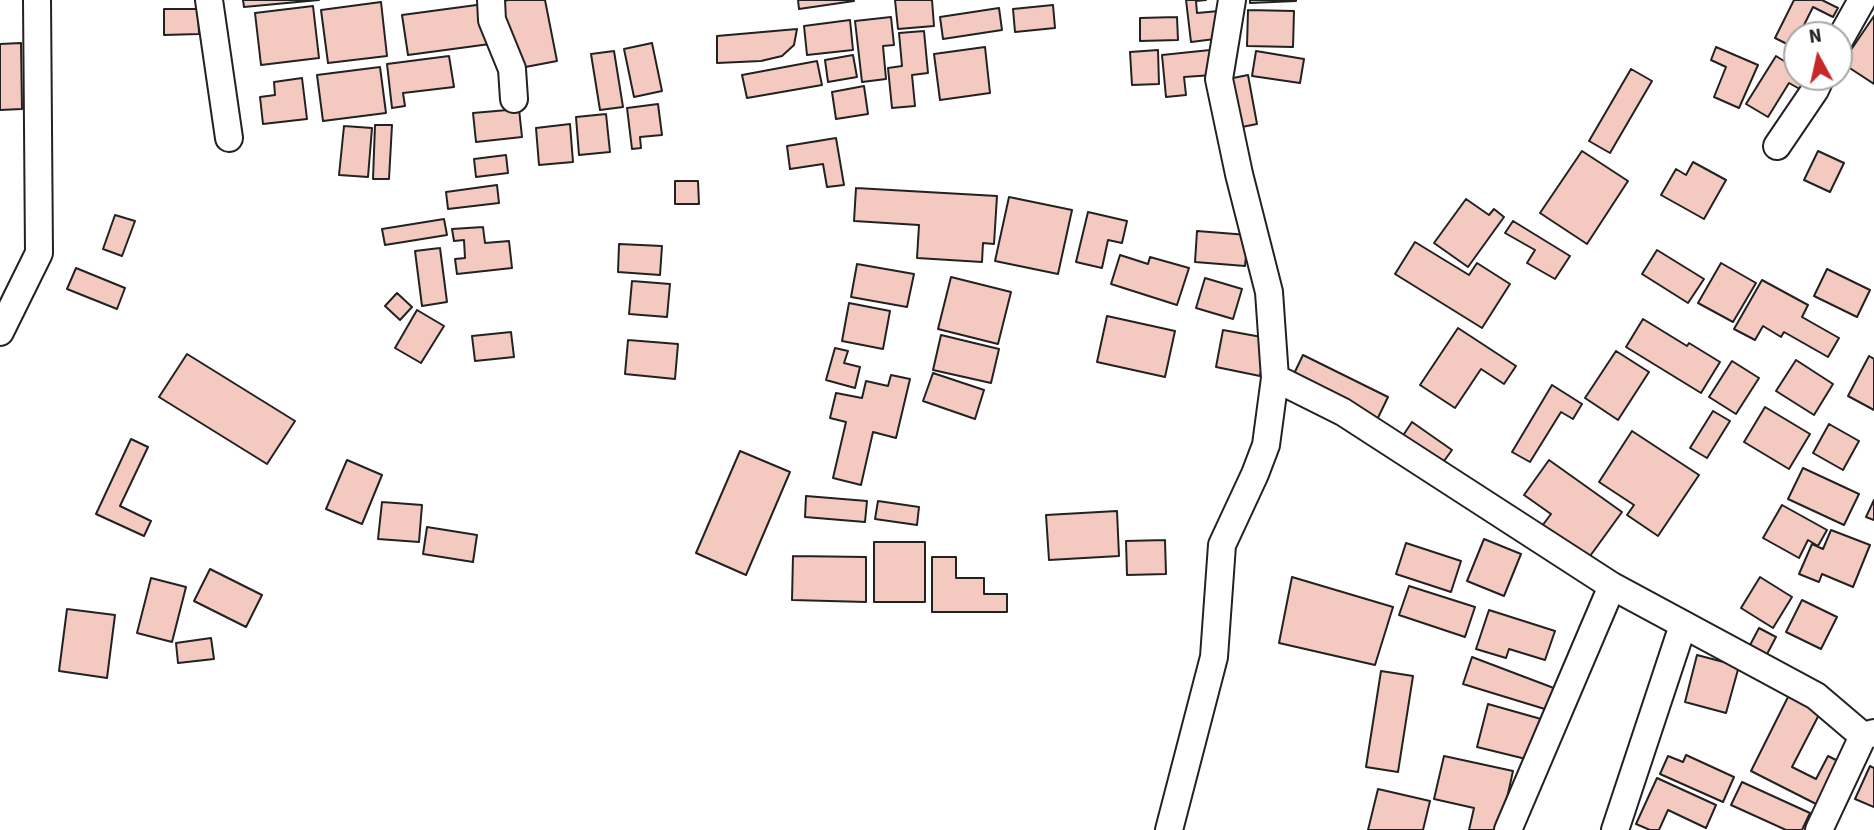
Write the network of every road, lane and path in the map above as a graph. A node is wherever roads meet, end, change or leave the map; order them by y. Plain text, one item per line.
1 (37, 0) edge
2 (209, 0) edge
3 (491, 0) edge
4 (1232, 0) edge
5 (1862, 0) edge
6 (1850, 21) edge
7 (1814, 91) edge
8 (514, 99) dead end
9 (229, 138) dead end
10 (1777, 146) dead end
11 (0, 332) edge
12 (1275, 378) junction
13 (1612, 586) junction
14 (1683, 625) junction
15 (1868, 734) edge
16 (1169, 830) edge
17 (1508, 830) edge
18 (1615, 830) edge
19 (1819, 830) edge

1 - 11 street
2 - 9 street
3 - 8 street
4 - 12 street
5 - 6 street
7 - 10 street
12 - 13 street
12 - 16 street
13 - 14 street
13 - 17 street
14 - 15 street
14 - 18 street
15 - 19 street

